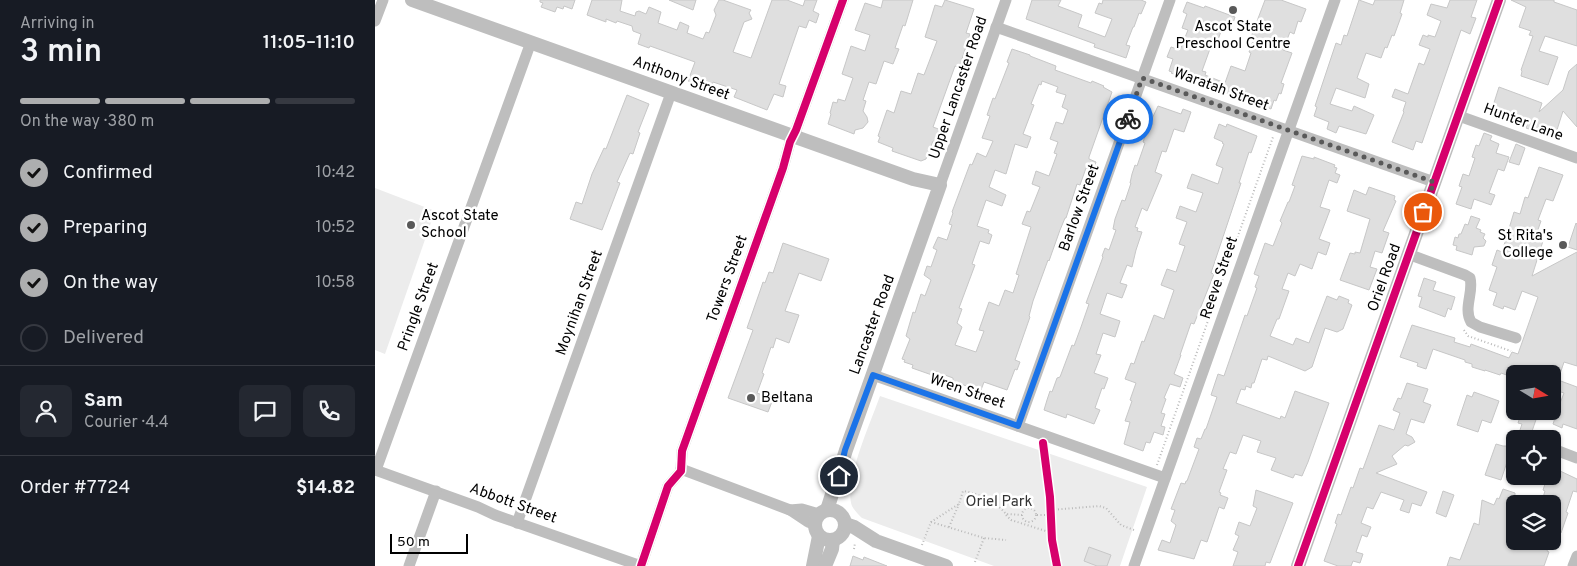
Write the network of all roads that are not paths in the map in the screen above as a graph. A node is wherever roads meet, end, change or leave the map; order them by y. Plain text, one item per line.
1 (383, 0) edge
2 (412, 0) edge
3 (843, 0) edge
4 (1006, 0) edge
5 (1170, 0) edge
6 (1335, 0) edge
7 (1499, 0) edge
8 (375, 21) edge
9 (996, 27) junction
10 (531, 42) junction
11 (1142, 78) junction
12 (671, 93) junction
13 (1459, 116) junction
14 (1288, 130) junction
15 (793, 136) junction
16 (1577, 158) edge
17 (1434, 182) junction
18 (940, 185) junction
19 (1408, 254) junction
20 (1516, 338) dead end
21 (873, 375) junction
22 (1018, 426) junction
23 (1561, 452) edge
24 (1577, 458) edge
25 (681, 469) junction
26 (376, 470) edge
27 (1165, 478) junction
28 (436, 491) junction
29 (827, 520) junction
30 (517, 523) junction
31 (836, 539) junction
32 (876, 541) junction
33 (1577, 556) edge
34 (409, 566) edge
35 (641, 566) edge
36 (813, 566) edge
37 (825, 566) edge
38 (946, 566) edge
39 (1134, 566) edge
40 (1298, 566) edge
41 (1573, 566) edge

1 - 8 street
2 - 10 street, Anthony Street
3 - 15 street, Towers Street
4 - 9 street, Upper Lancaster Road
5 - 11 street, Barlow Street
6 - 14 street, Reeve Street
7 - 13 street, Oriel Road
9 - 11 street, Waratah Street
9 - 18 street, Upper Lancaster Road
10 - 12 street, Anthony Street
10 - 26 street, Pringle Street
11 - 14 street, Waratah Street
11 - 22 street, Barlow Street
12 - 15 street, Anthony Street
12 - 30 street, Moynihan Street
13 - 16 street, Hunter Lane
13 - 17 street, Oriel Road
14 - 17 street, Waratah Street
14 - 27 street, Reeve Street
15 - 18 street, Anthony Street
15 - 25 street, Towers Street
17 - 19 street, Oriel Road
18 - 21 street, Lancaster Road
19 - 20 street
19 - 40 street, Oriel Road
21 - 22 street, Wren Street
21 - 29 street, Lancaster Road
22 - 27 street, Wren Street
23 - 24 street
25 - 29 street
25 - 35 street, Towers Street
26 - 28 street, Abbott Street
27 - 39 street, Reeve Street
28 - 30 street, Abbott Street
28 - 34 street
29 - 31 street
29 - 31 street
29 - 32 street
29 - 36 street, Lancaster Road
30 - 35 street, Abbott Street
31 - 32 street
31 - 37 street
32 - 38 street
33 - 41 street

